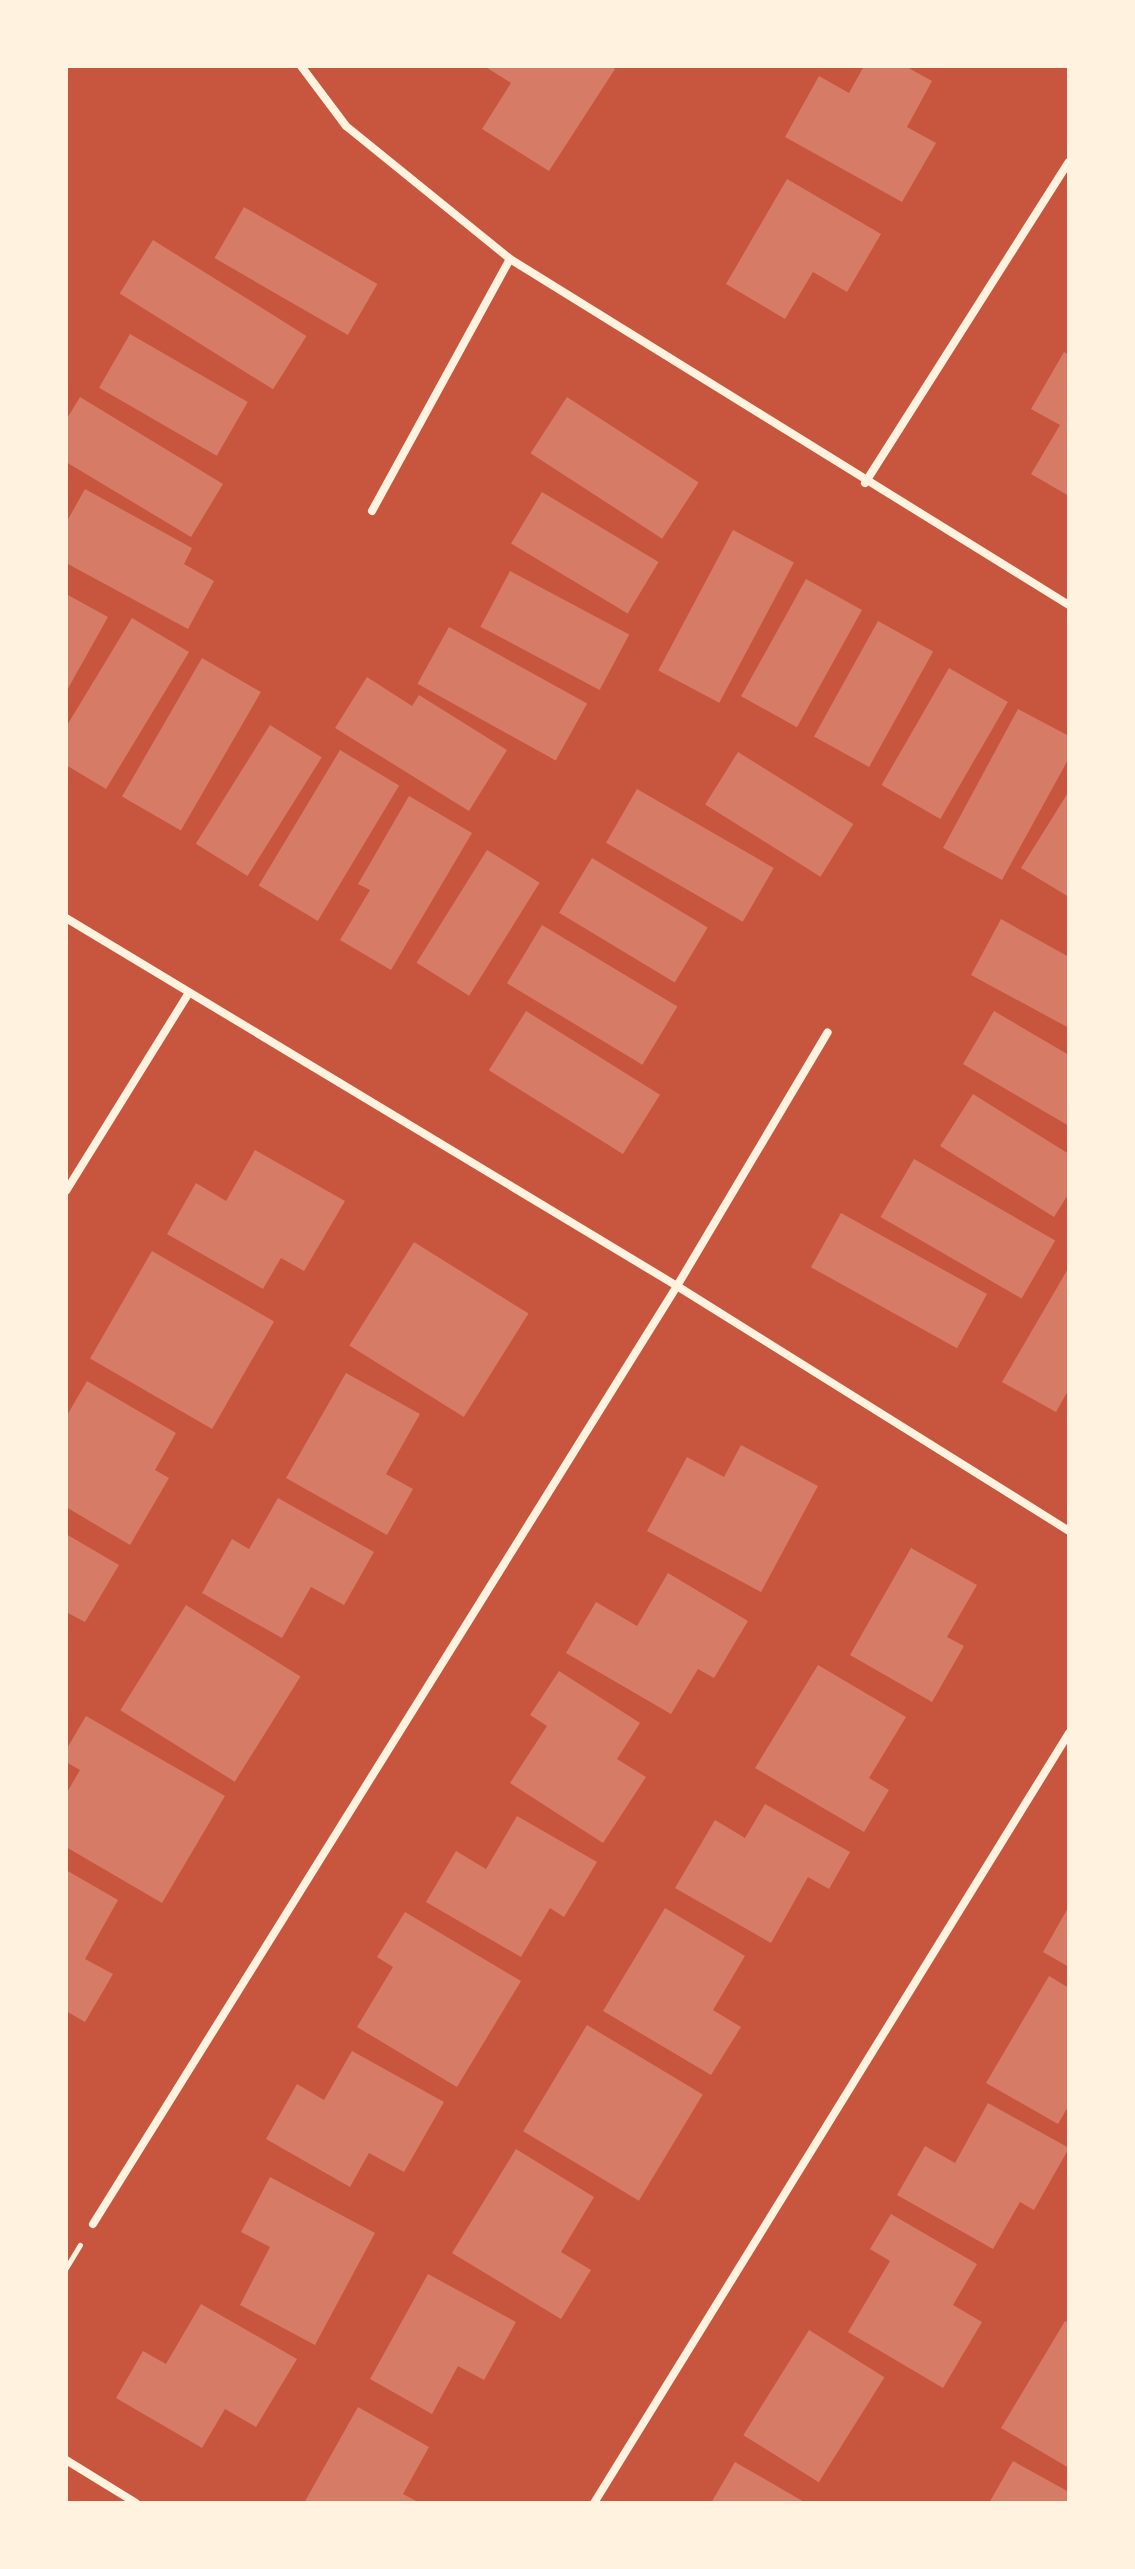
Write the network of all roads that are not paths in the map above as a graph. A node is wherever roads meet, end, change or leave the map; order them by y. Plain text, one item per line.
1 (301, 66) edge
2 (1069, 162) edge
3 (510, 259) junction
4 (865, 483) junction
5 (372, 511) dead end
6 (1069, 605) edge
7 (66, 918) edge
8 (188, 994) junction
9 (828, 1032) dead end
10 (66, 1191) edge
11 (677, 1286) junction
12 (1069, 1531) edge
13 (1069, 1733) edge
14 (93, 2224) dead end
15 (66, 2460) edge
16 (136, 2503) edge
17 (594, 2503) edge

1 - 3 street
2 - 4 street
3 - 4 street
3 - 5 street
4 - 6 street
7 - 8 street
8 - 10 street
8 - 11 street
9 - 11 street
11 - 12 street
11 - 14 street
13 - 17 street
15 - 16 street

